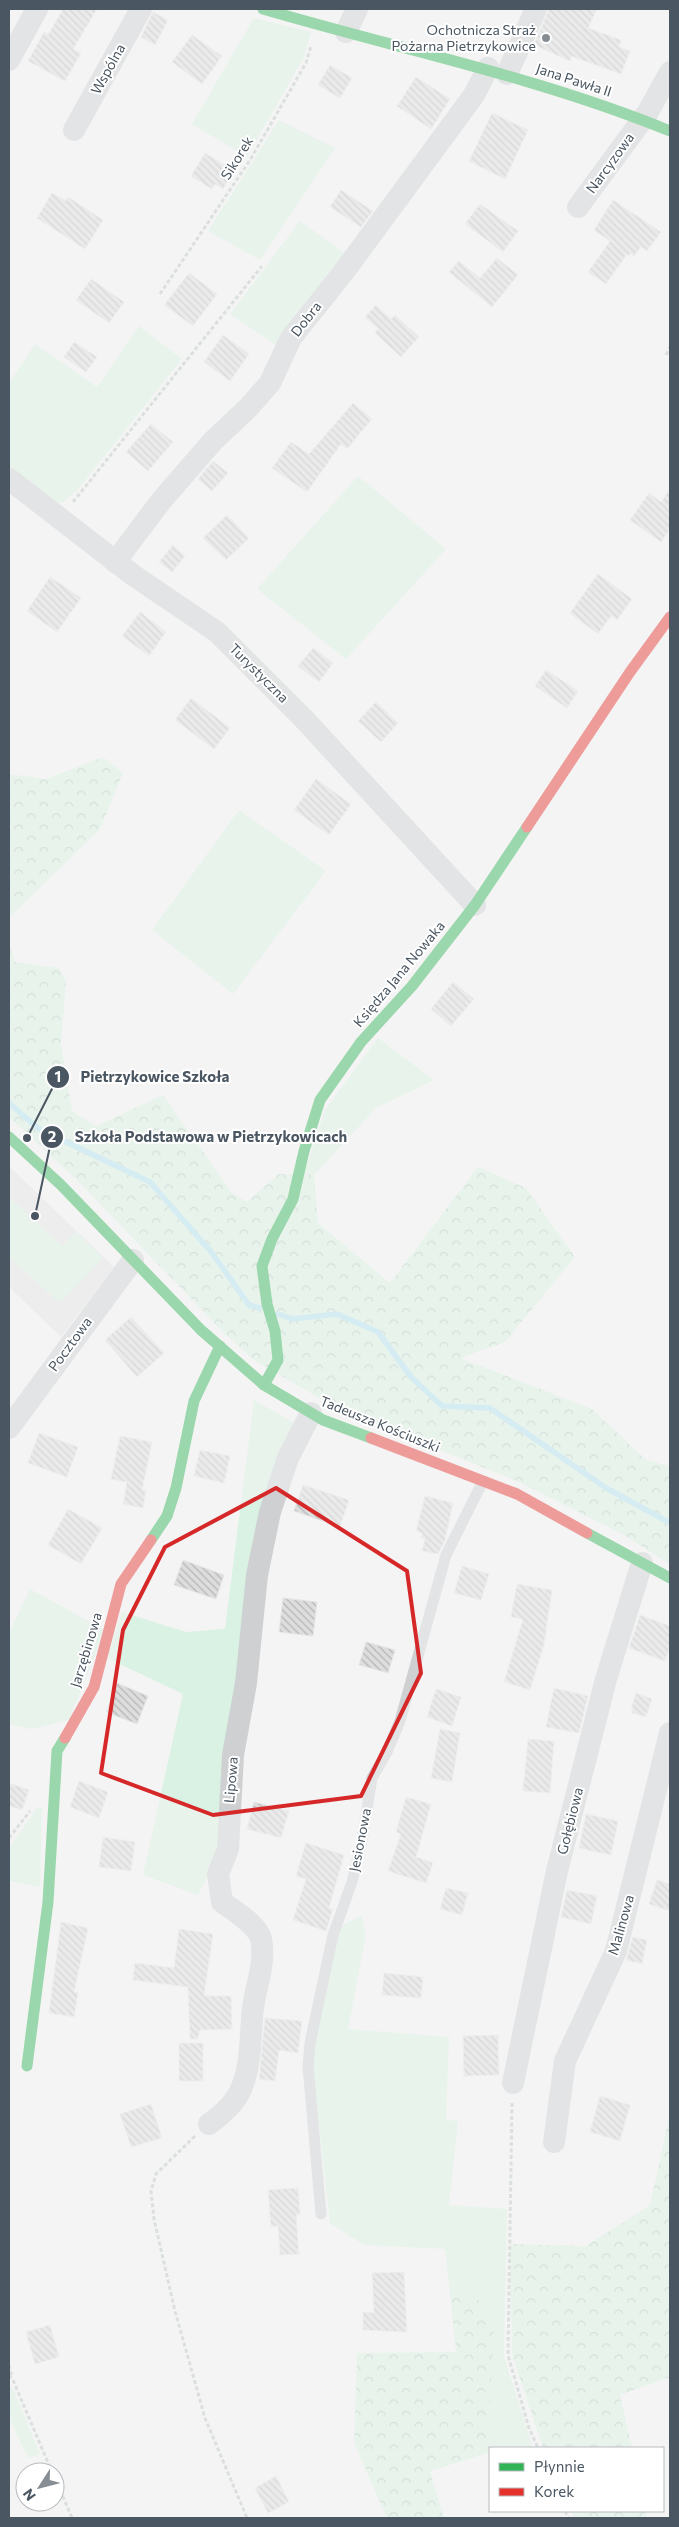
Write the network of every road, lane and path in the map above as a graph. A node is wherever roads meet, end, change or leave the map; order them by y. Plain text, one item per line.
1 (37, 9) edge
2 (141, 9) edge
3 (263, 9) edge
4 (357, 9) edge
5 (536, 9) edge
6 (318, 26) junction
7 (346, 32) junction
8 (9, 60) edge
9 (498, 71) junction
10 (670, 72) edge
11 (642, 118) junction
12 (74, 130) dead end
13 (670, 131) edge
14 (578, 207) dead end
15 (262, 266) dead end
16 (160, 294) dead end
17 (670, 347) edge
18 (666, 355) dead end
19 (9, 479) edge
20 (56, 514) junction
21 (115, 562) junction
22 (670, 617) edge
23 (475, 905) junction
24 (9, 1138) edge
25 (133, 1260) junction
26 (220, 1346) junction
27 (264, 1385) junction
28 (311, 1413) junction
29 (9, 1428) edge
30 (483, 1481) junction
31 (642, 1563) junction
32 (670, 1578) edge
33 (670, 1733) edge
34 (28, 2066) dead end
35 (513, 2083) joint
36 (209, 2124) joint
37 (554, 2142) dead end
38 (321, 2214) dead end
39 (9, 2365) edge
40 (9, 2375) edge
41 (13, 2380) junction
42 (538, 2447) edge
43 (48, 2462) edge
44 (65, 2502) edge
45 (72, 2518) edge
46 (247, 2518) edge

1 - 8 street
2 - 12 street, Wspólna
3 - 6 street, Jana Pawła II
4 - 7 street
5 - 9 street, Dobra
6 - 7 street, Jana Pawła II
6 - 16 path, Sikorek
7 - 9 street, Jana Pawła II
9 - 11 street, Jana Pawła II
9 - 21 street, Dobra
10 - 11 street, Narcyzowa
11 - 13 street, Jana Pawła II
11 - 14 street, Narcyzowa
15 - 20 path
17 - 18 path
19 - 20 street, Turystyczna
20 - 21 street, Turystyczna
21 - 23 street, Turystyczna
22 - 23 street, Księdza Jana Nowaka
23 - 27 street, Księdza Jana Nowaka
24 - 25 street, Tadeusza Kościuszki
25 - 26 street, Tadeusza Kościuszki
25 - 29 street, Pocztowa
26 - 27 street, Tadeusza Kościuszki
26 - 34 street, Jarzębinowa
27 - 28 street, Tadeusza Kościuszki
28 - 30 street, Tadeusza Kościuszki
28 - 36 street, Lipowa
30 - 31 street, Tadeusza Kościuszki
30 - 38 lane, Jesionowa
31 - 32 street, Tadeusza Kościuszki
31 - 35 street, Gołębiowa
33 - 37 street, Malinowa
35 - 42 path
36 - 46 path
39 - 41 path
40 - 41 path
41 - 43 path
44 - 45 path

